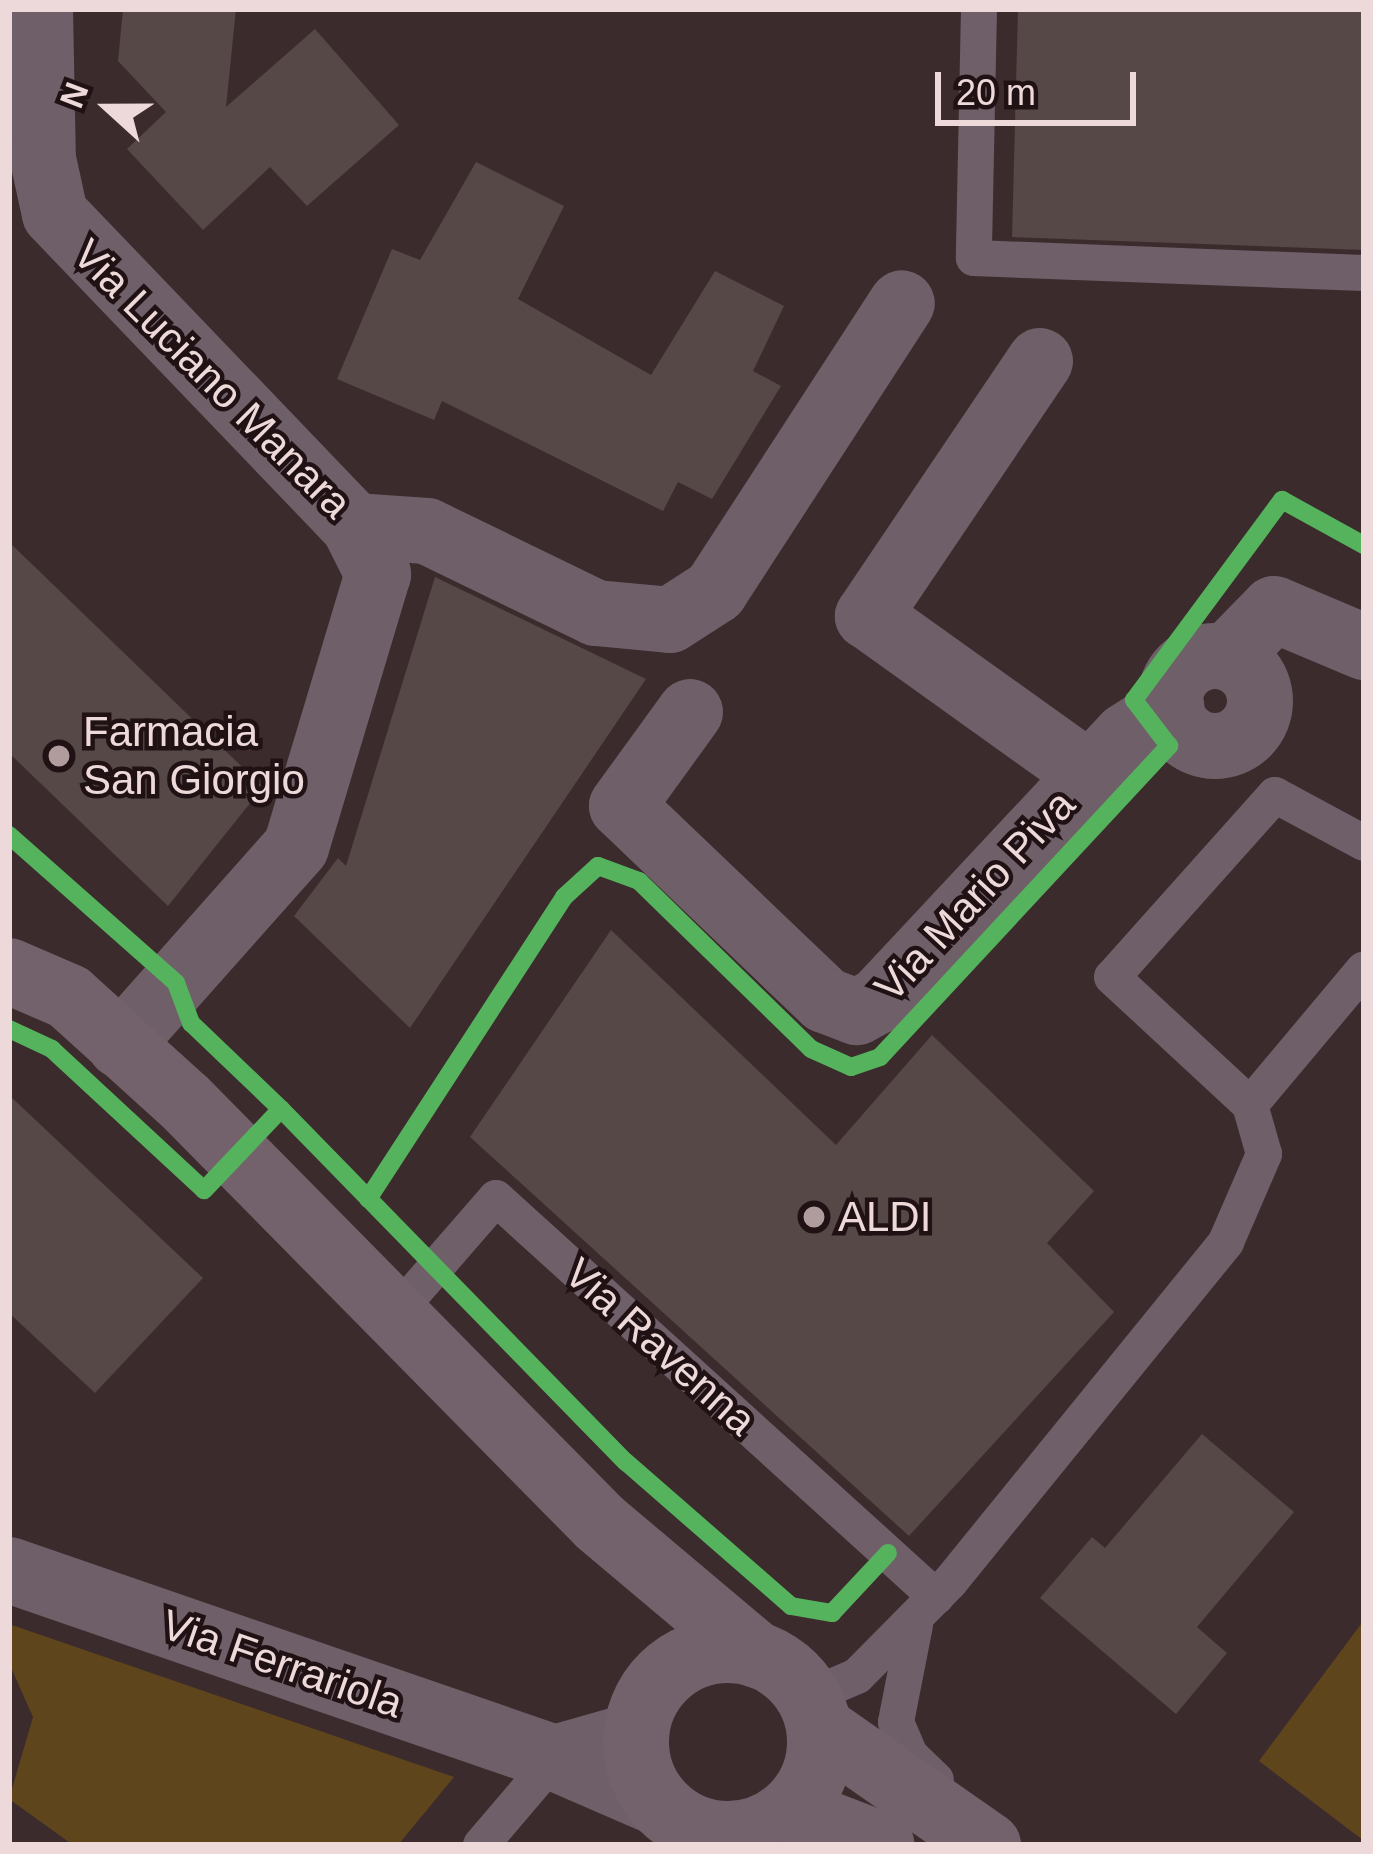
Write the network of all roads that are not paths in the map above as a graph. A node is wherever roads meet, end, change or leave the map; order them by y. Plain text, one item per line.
1 (40, 9) edge
2 (979, 9) edge
3 (1364, 273) edge
4 (902, 303) dead end
5 (1040, 361) dead end
6 (354, 526) junction
7 (1344, 636) edge
8 (690, 712) dead end
9 (1090, 775) junction
10 (1364, 843) edge
11 (1364, 969) edge
12 (9, 971) edge
13 (120, 1045) junction
14 (1250, 1105) junction
15 (396, 1312) junction
16 (600, 1523) junction
17 (9, 1570) edge
18 (928, 1605) junction
19 (757, 1655) junction
20 (692, 1658) junction
21 (814, 1713) junction
22 (636, 1735) junction
23 (555, 1758) junction
24 (659, 1803) junction
25 (761, 1831) edge
26 (481, 1845) edge
27 (882, 1845) edge
28 (988, 1845) edge
29 (1012, 1845) edge

1 - 6 street, Via Luciano Manara
2 - 3 lane
4 - 6 street, Via Luciano Manara
5 - 9 street, Via Mario Piva
6 - 13 street
7 - 9 street, Via Mario Piva
8 - 9 street, Via Mario Piva
10 - 14 lane
11 - 14 lane
12 - 13 main road
13 - 15 main road
14 - 18 lane
15 - 16 main road
15 - 18 lane, Via Ravenna
16 - 19 main road
16 - 20 main road
17 - 23 street, Via Ferrariola
18 - 21 lane
18 - 29 lane
19 - 20 main road
19 - 21 main road
20 - 22 main road
21 - 25 main road
21 - 28 main road
22 - 23 street
22 - 24 main road
23 - 24 street, Via Ferrariola
23 - 26 lane
24 - 25 main road
25 - 27 main road

